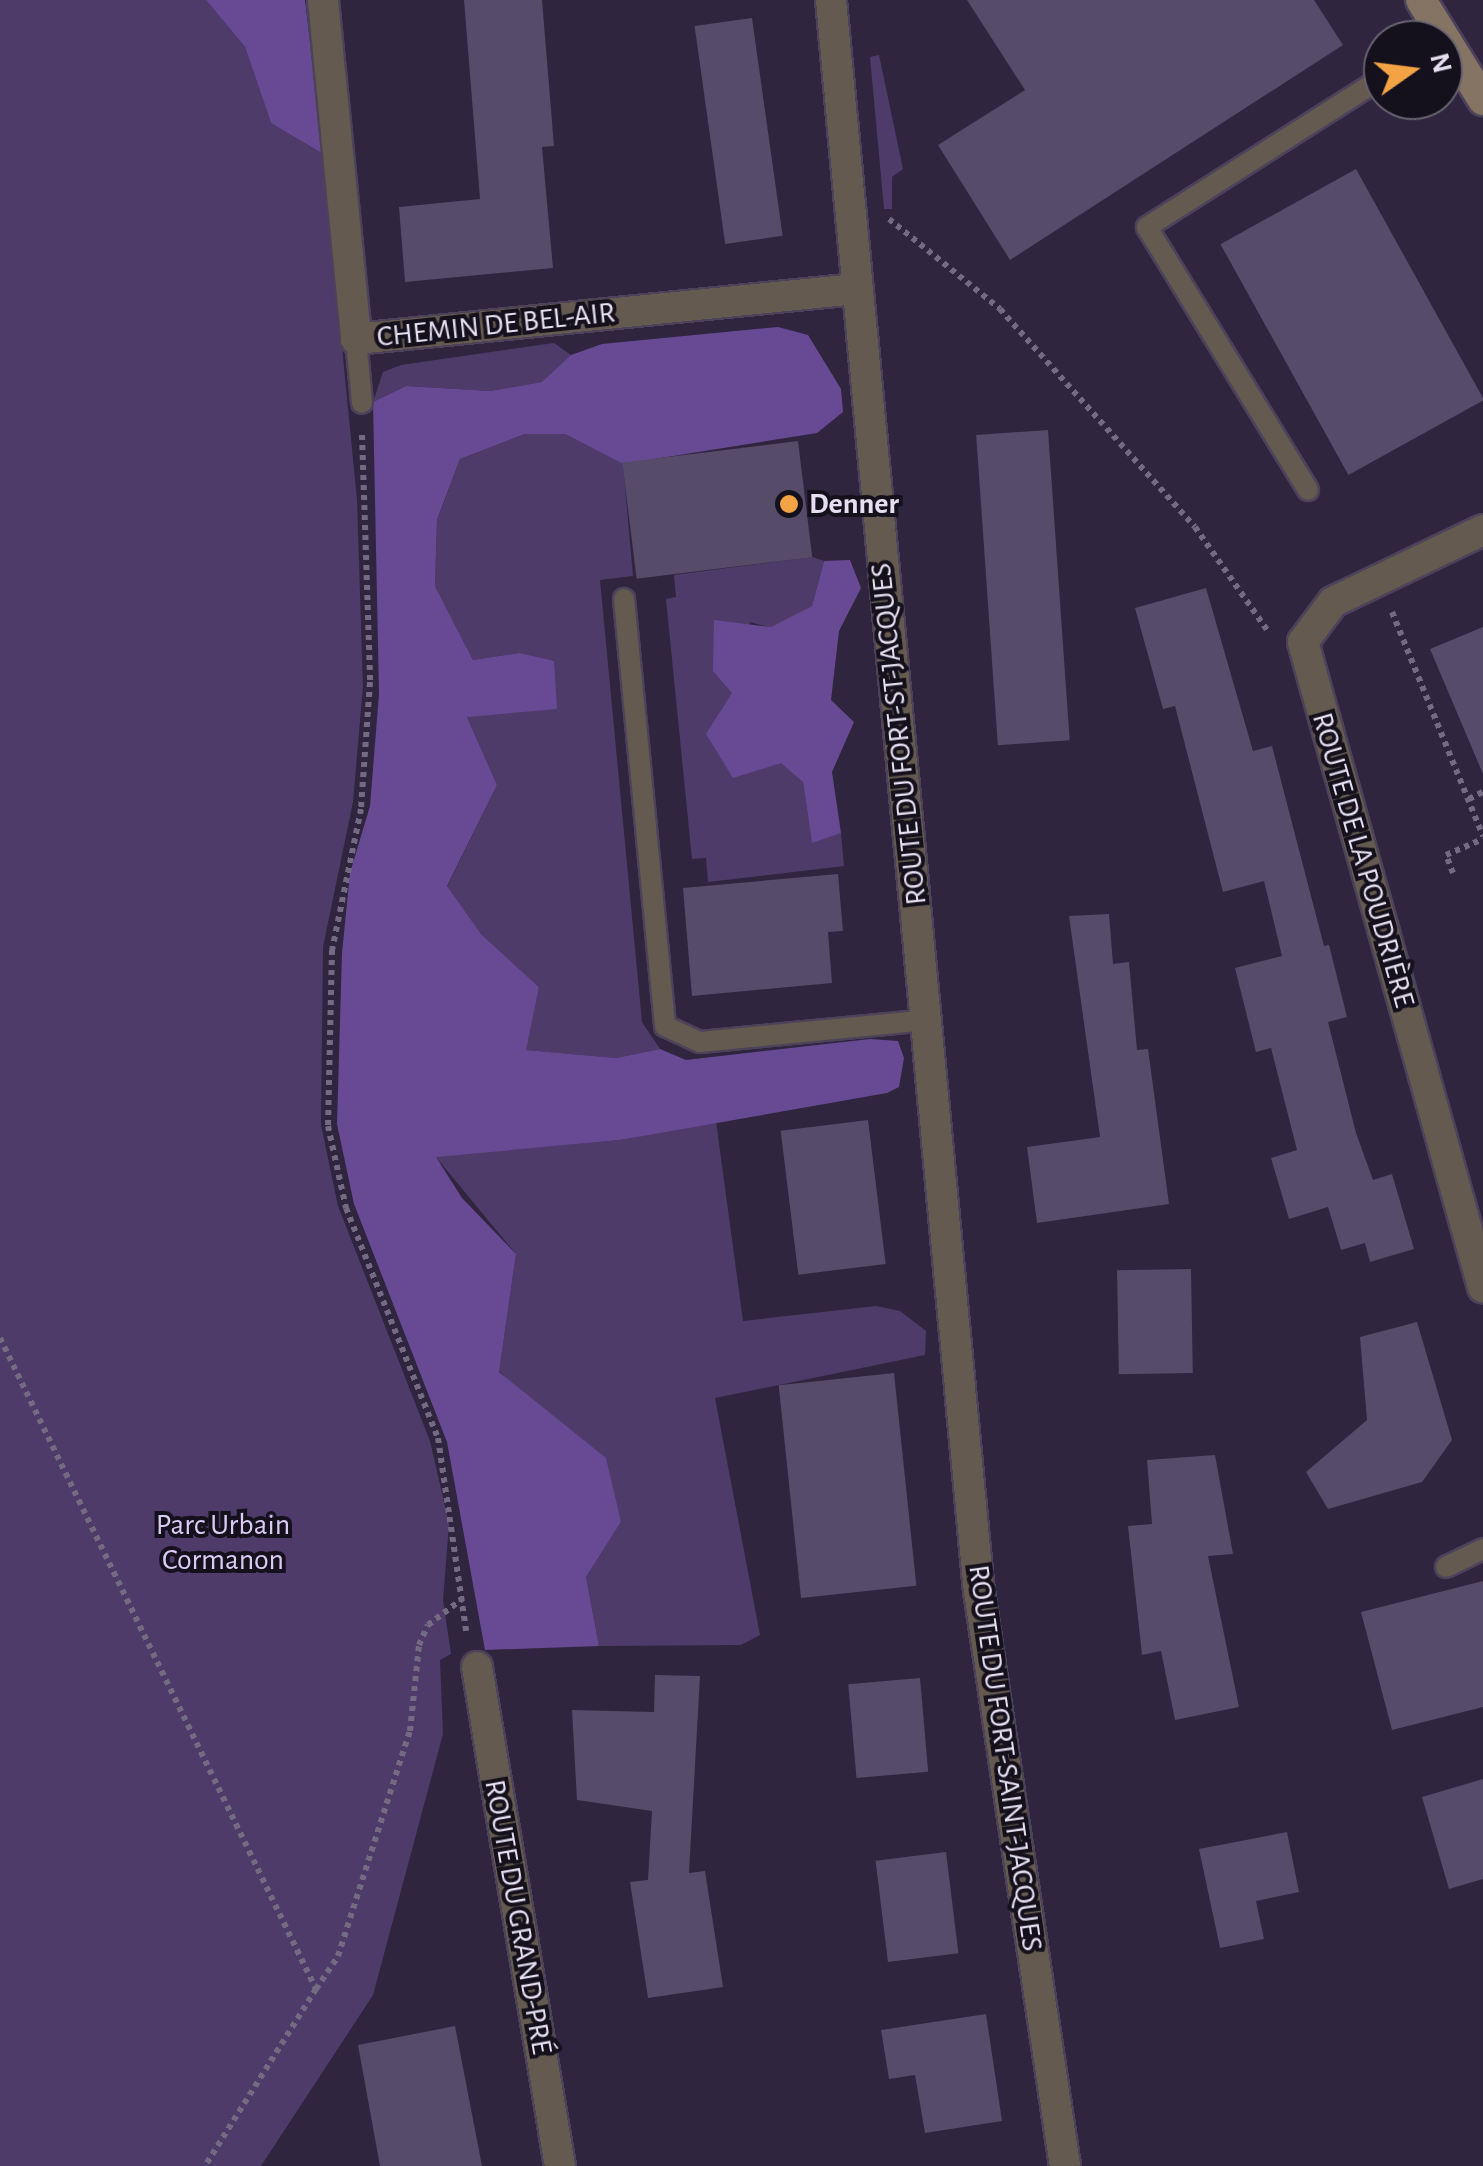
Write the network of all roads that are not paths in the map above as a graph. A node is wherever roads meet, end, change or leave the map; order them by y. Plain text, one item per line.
1 (322, 0) edge
2 (831, 0) edge
3 (1463, 70) edge
4 (1363, 90) edge
5 (1483, 100) edge
6 (856, 289) junction
7 (356, 339) junction
8 (362, 404) road end
9 (1308, 490) dead end
10 (1483, 530) edge
11 (624, 599) dead end
12 (927, 1020) junction
13 (1483, 1287) edge
14 (957, 1349) joint
15 (1483, 1549) edge
16 (1446, 1567) dead end
17 (477, 1667) road end
18 (560, 2166) edge
19 (1065, 2166) edge

1 - 7 street, CHEMIN DE BEL-AIR
2 - 6 street, ROUTE DU FORT-ST-JACQUES
3 - 5 main road
4 - 9 lane
6 - 7 street, CHEMIN DE BEL-AIR
6 - 12 street, ROUTE DU FORT-ST-JACQUES
7 - 8 lane
10 - 13 street, ROUTE DE LA POUDRIÈRE
11 - 12 lane
12 - 14 street, ROUTE DU FORT-ST-JACQUES
14 - 19 street, ROUTE DU FORT-SAINT-JACQUES
15 - 16 lane
17 - 18 street, ROUTE DU GRAND-PRÉ

